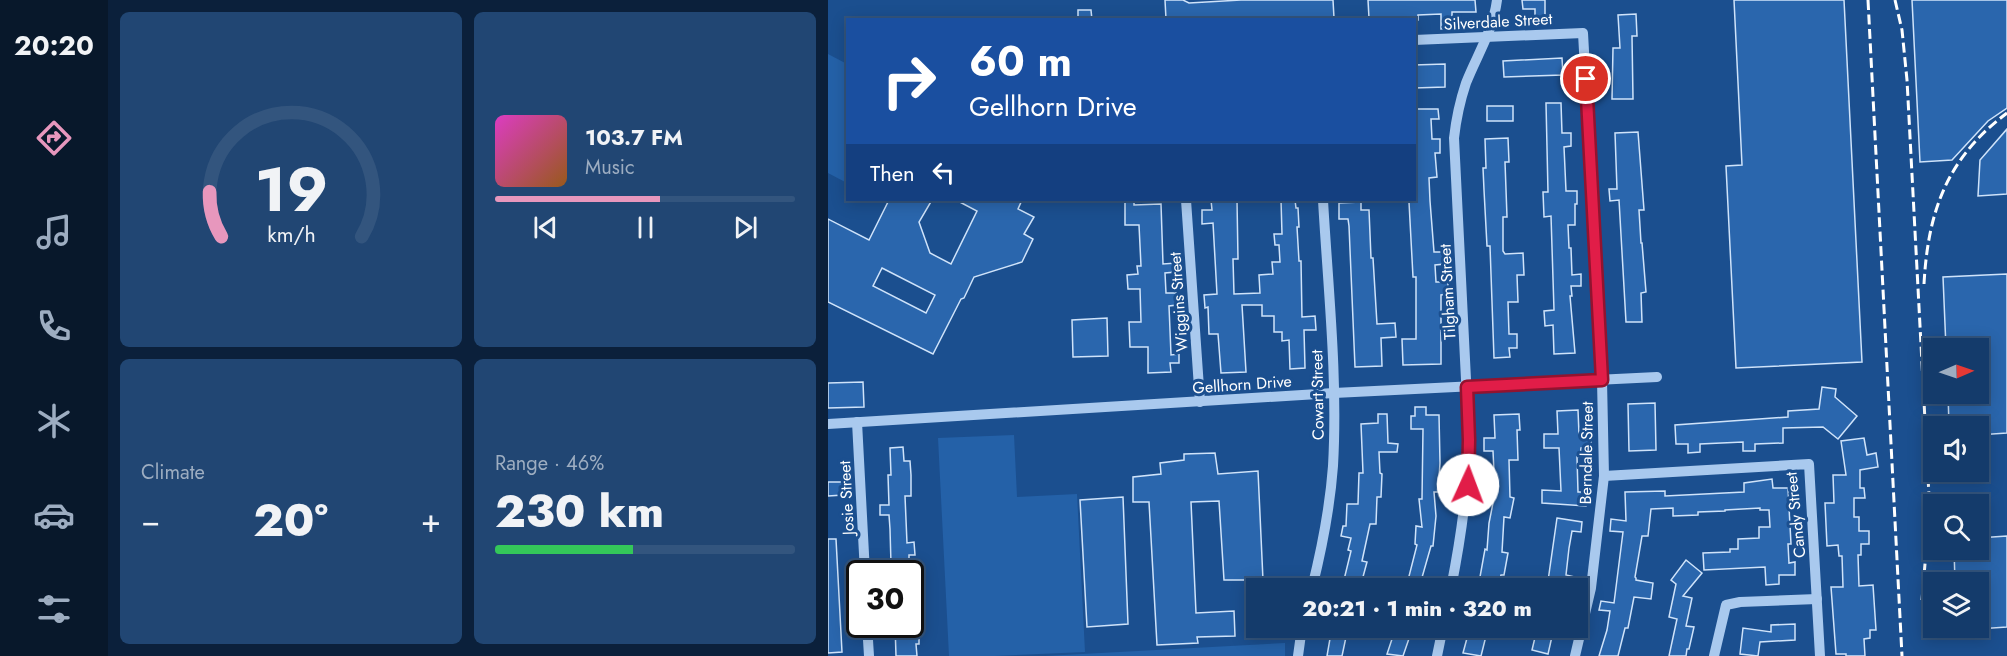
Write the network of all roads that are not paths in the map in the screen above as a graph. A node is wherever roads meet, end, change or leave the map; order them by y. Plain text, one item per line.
1 (1497, 0) edge
2 (1583, 33) joint
3 (1488, 36) junction
4 (1416, 40) edge
5 (1186, 201) edge
6 (1323, 201) edge
7 (1657, 377) dead end
8 (1602, 380) junction
9 (1467, 387) junction
10 (1334, 393) junction
11 (1200, 402) junction
12 (857, 422) junction
13 (828, 424) edge
14 (1604, 476) junction
15 (864, 560) edge
16 (1315, 578) edge
17 (1453, 578) edge
18 (1817, 599) junction
19 (868, 638) edge
20 (1300, 638) edge
21 (1441, 638) edge
22 (869, 656) edge
23 (1298, 656) edge
24 (1437, 656) edge
25 (1575, 656) edge
26 (1714, 656) edge
27 (1820, 656) edge

1 - 3 street, Tilgham Street
2 - 3 street, Silverdale Street
2 - 8 street, Berndale Street
3 - 4 street, Silverdale Street
3 - 9 street, Tilgham Street
5 - 11 street, Wiggins Street
6 - 10 street, Cowart Street
7 - 8 street, Gellhorn Drive
8 - 9 street, Gellhorn Drive
8 - 14 street, Berndale Street
9 - 10 street, Gellhorn Drive
9 - 17 street, Tilgham Street
10 - 11 street, Gellhorn Drive
10 - 16 street, Cowart Street
11 - 12 street, Gellhorn Drive
12 - 13 street, Gellhorn Drive
12 - 15 street, Josie Street
14 - 18 street, Candy Street
14 - 25 street, Berndale Street
18 - 26 street
18 - 27 street, Candy Street
19 - 22 street
20 - 23 street
21 - 24 street

